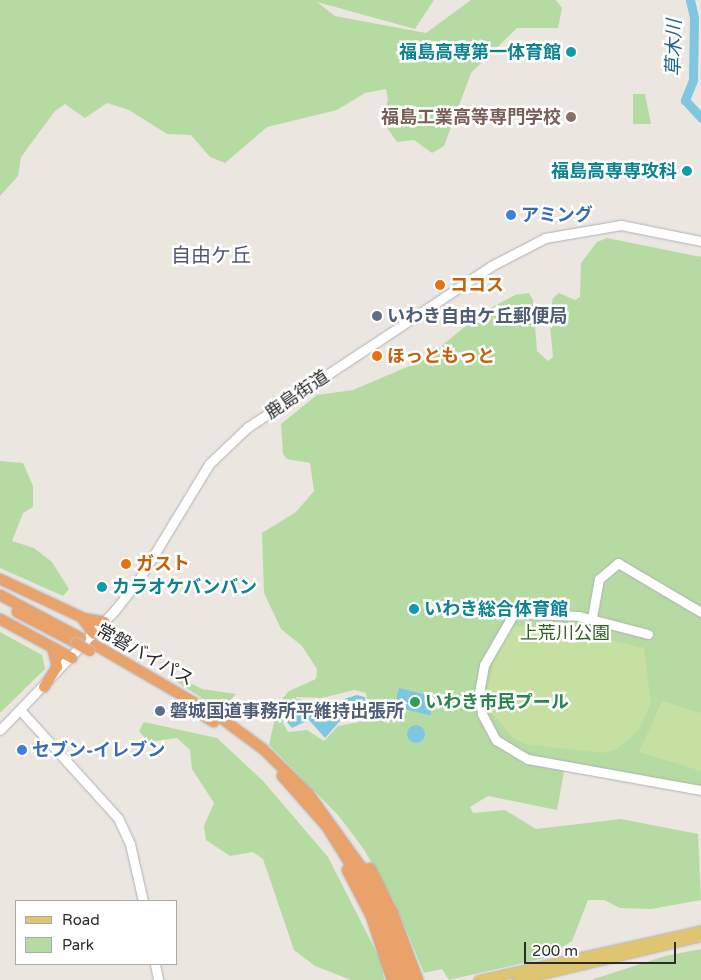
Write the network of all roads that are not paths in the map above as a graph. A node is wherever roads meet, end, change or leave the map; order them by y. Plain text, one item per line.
1 (701, 241) edge
2 (0, 578) edge
3 (0, 594) edge
4 (0, 602) edge
5 (701, 612) edge
6 (81, 617) junction
7 (592, 618) junction
8 (0, 619) edge
9 (105, 622) junction
10 (94, 634) junction
11 (648, 634) dead end
12 (78, 640) junction
13 (93, 648) junction
14 (53, 650) junction
15 (72, 658) junction
16 (44, 687) junction
17 (21, 711) junction
18 (0, 730) edge
19 (701, 790) edge
20 (304, 799) junction
21 (333, 823) junction
22 (143, 900) edge
23 (701, 930) edge
24 (701, 936) edge
25 (155, 965) edge
26 (158, 980) edge
27 (392, 980) edge
28 (401, 980) edge
29 (409, 980) edge
30 (418, 980) edge
31 (478, 980) edge
32 (517, 980) edge

1 - 9 street, 鹿島街道
2 - 6 highway
3 - 12 highway, 常磐バイパス
4 - 12 highway, 常磐バイパス
5 - 7 street
6 - 9 highway
6 - 10 highway
7 - 11 street
7 - 19 street
8 - 14 highway
9 - 10 street, 鹿島街道
10 - 15 street, 鹿島街道
12 - 13 highway, 常磐バイパス
13 - 20 highway, 常磐バイパス
13 - 21 highway, 常磐バイパス
14 - 15 highway
14 - 16 highway
15 - 16 street, 鹿島街道
16 - 17 street, 鹿島街道
17 - 18 street, 鹿島街道
17 - 22 street
20 - 27 highway
20 - 28 highway, 常磐バイパス
21 - 29 highway, 常磐バイパス
21 - 30 highway
23 - 31 main road
24 - 32 main road
25 - 26 street

